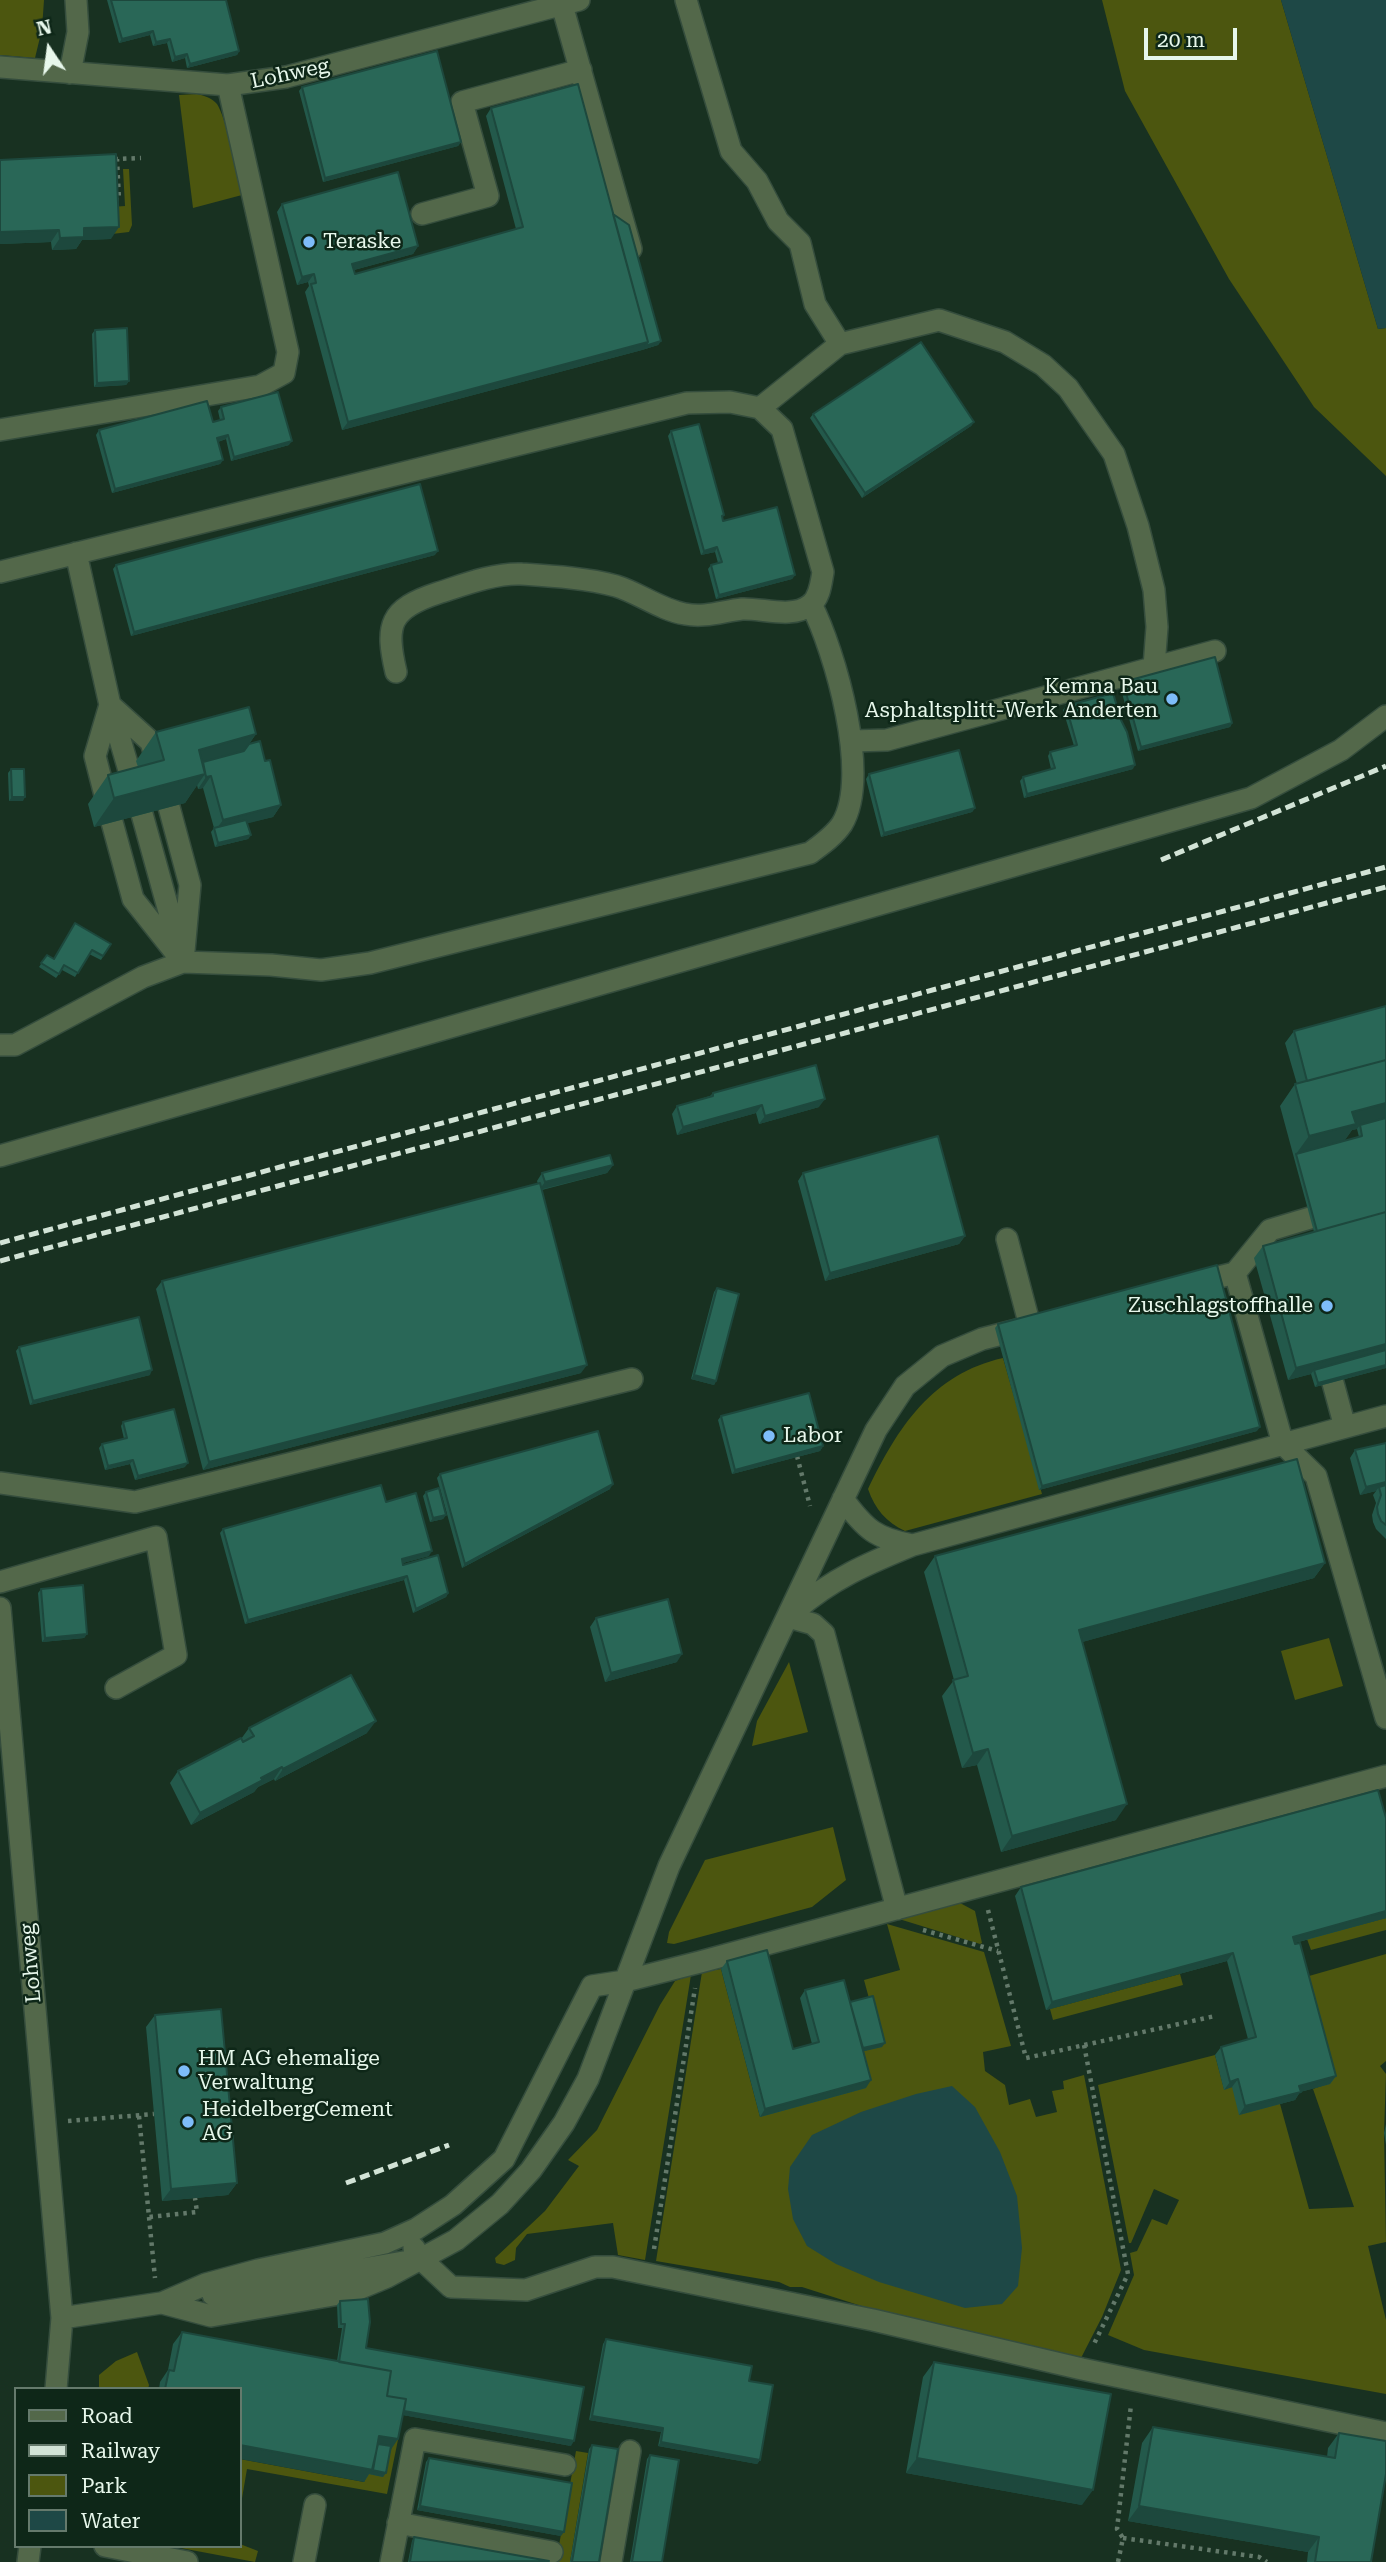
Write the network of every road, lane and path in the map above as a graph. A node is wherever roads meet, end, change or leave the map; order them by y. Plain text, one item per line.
1 (76, 0) edge
2 (685, 0) edge
3 (571, 2) edge
4 (0, 67) edge
5 (581, 70) junction
6 (70, 73) junction
7 (228, 85) junction
8 (141, 158) dead end
9 (109, 200) edge
10 (422, 214) dead end
11 (637, 270) edge
12 (840, 344) junction
13 (760, 408) junction
14 (0, 430) edge
15 (76, 553) junction
16 (0, 572) edge
17 (811, 604) junction
18 (1215, 651) dead end
19 (1154, 667) junction
20 (396, 672) dead end
21 (110, 705) junction
22 (1386, 716) edge
23 (852, 741) junction
24 (155, 756) edge
25 (135, 790) edge
26 (106, 799) edge
27 (169, 807) edge
28 (142, 814) edge
29 (113, 822) edge
30 (183, 962) junction
31 (0, 1045) edge
32 (0, 1156) edge
33 (1310, 1218) edge
34 (1007, 1239) dead end
35 (1235, 1273) junction
36 (1171, 1289) edge
37 (1055, 1320) edge
38 (1030, 1326) junction
39 (632, 1379) dead end
40 (1333, 1383) edge
41 (1386, 1416) edge
42 (1345, 1427) junction
43 (1283, 1444) junction
44 (797, 1456) edge
45 (0, 1483) edge
46 (843, 1499) junction
47 (831, 1522) junction
48 (913, 1545) junction
49 (0, 1582) edge
50 (0, 1608) edge
51 (788, 1617) junction
52 (116, 1688) dead end
53 (1386, 1718) edge
54 (1386, 1776) edge
55 (982, 1886) junction
56 (897, 1909) junction
57 (922, 1930) dead end
58 (998, 1951) junction
59 (700, 1962) junction
60 (625, 1981) junction
61 (1215, 2016) dead end
62 (1084, 2045) junction
63 (154, 2114) dead end
64 (139, 2116) junction
65 (45, 2123) junction
66 (195, 2198) edge
67 (149, 2217) junction
68 (407, 2234) junction
69 (421, 2259) junction
70 (650, 2274) junction
71 (160, 2304) junction
72 (62, 2318) junction
73 (1082, 2369) junction
74 (1134, 2380) junction
75 (56, 2387) edge
76 (1386, 2433) edge
77 (630, 2451) dead end
78 (565, 2465) dead end
79 (315, 2505) dead end
80 (398, 2523) junction
81 (1123, 2538) junction
82 (115, 2548) edge
83 (552, 2553) dead end
84 (187, 2562) edge
85 (304, 2562) edge
86 (391, 2562) edge
87 (611, 2562) edge
88 (1118, 2562) edge
89 (1267, 2562) edge

1 - 6 street
2 - 12 street
3 - 5 street
3 - 7 street, Lohweg
4 - 6 street, Lohweg
5 - 10 street
5 - 11 street
6 - 7 street, Lohweg
7 - 14 street
8 - 9 path
12 - 13 street
12 - 19 street
13 - 15 street
13 - 17 street
15 - 16 street
15 - 21 street
17 - 20 street
17 - 23 street
18 - 19 street
19 - 23 street
21 - 24 street
21 - 25 street
21 - 26 street
22 - 32 street
23 - 30 street
27 - 30 street
28 - 30 street
29 - 30 street
30 - 31 street
33 - 35 street
34 - 38 street
35 - 36 street
35 - 43 street
37 - 38 street
38 - 46 street
39 - 45 street
40 - 42 street
41 - 42 street
42 - 43 street
43 - 48 street
43 - 53 street
44 - 47 path
46 - 47 street
46 - 48 street
47 - 51 street
48 - 51 street
49 - 52 street
50 - 65 street, Lohweg
51 - 56 street
51 - 60 street
54 - 55 street
55 - 56 street
55 - 58 path
56 - 59 street
57 - 58 path
58 - 62 path
59 - 60 street
59 - 70 path
60 - 68 street
60 - 69 street
61 - 62 path
62 - 73 path
63 - 64 path
64 - 65 path
64 - 67 path
65 - 72 street, Lohweg
66 - 67 path
67 - 71 path
68 - 69 street
68 - 71 street
69 - 70 street
69 - 71 street
69 - 71 street
70 - 73 street
71 - 72 street
72 - 75 street, Lohweg
73 - 74 street
74 - 76 street
74 - 81 path
77 - 87 street
78 - 80 street
79 - 85 street
80 - 83 street
80 - 86 street
81 - 88 path
81 - 89 path
82 - 84 street

